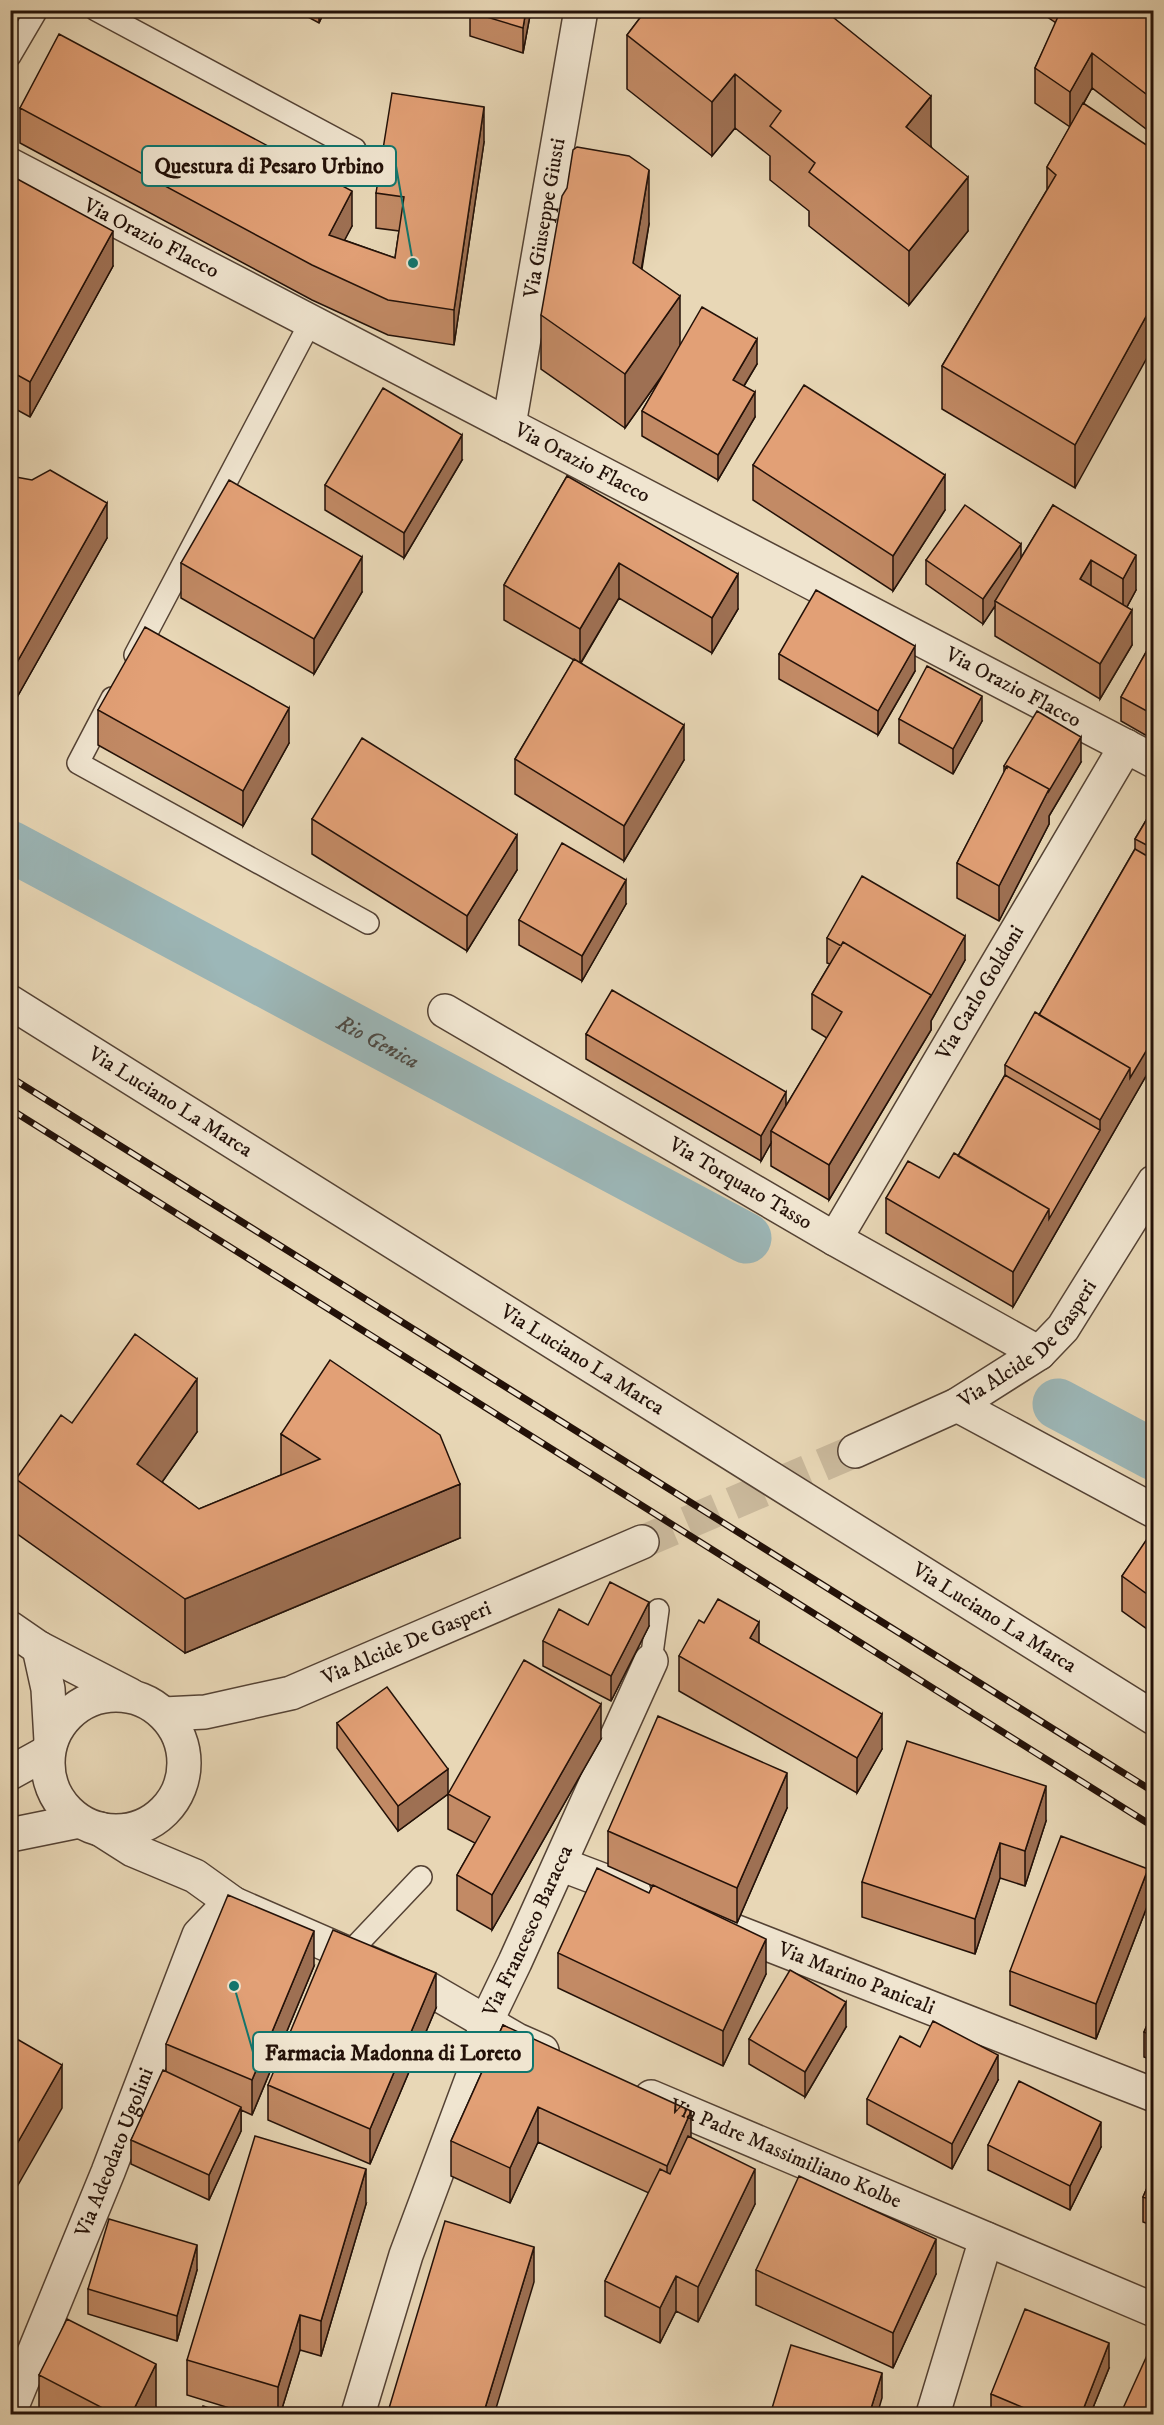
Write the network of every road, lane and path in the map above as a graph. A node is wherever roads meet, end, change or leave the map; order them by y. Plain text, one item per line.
1 (37, 10) edge
2 (96, 10) edge
3 (581, 10) edge
4 (10, 56) edge
5 (355, 149) dead end
6 (13, 173) edge
7 (311, 321) junction
8 (509, 424) junction
9 (1140, 753) edge
10 (368, 922) dead end
11 (10, 1002) edge
12 (445, 1011) dead end
13 (1154, 1182) edge
14 (835, 1239) junction
15 (1039, 1353) junction
16 (957, 1405) junction
17 (855, 1451) tunnel mouth
18 (1154, 1511) edge
19 (642, 1542) tunnel mouth
20 (658, 1610) dead end
21 (10, 1628) edge
22 (39, 1648) junction
23 (651, 1660) joint
24 (130, 1695) junction
25 (164, 1714) junction
26 (1154, 1718) edge
27 (49, 1747) junction
28 (10, 1773) edge
29 (90, 1825) junction
30 (10, 1835) edge
31 (560, 1864) junction
32 (421, 1877) dead end
33 (659, 1902) edge
34 (234, 1904) junction
35 (692, 1915) edge
36 (348, 1954) junction
37 (486, 2022) junction
38 (572, 2063) edge
39 (626, 2086) edge
40 (1154, 2095) edge
41 (986, 2239) junction
42 (1154, 2310) edge
43 (10, 2411) edge
44 (358, 2415) edge
45 (933, 2415) edge

1 - 4 lane
2 - 5 lane
3 - 8 street, Via Giuseppe Giusti
6 - 7 street, Via Orazio Flacco
7 - 8 street, Via Orazio Flacco
7 - 10 lane
8 - 9 street, Via Orazio Flacco
9 - 14 street, Via Carlo Goldoni
11 - 26 street, Via Luciano La Marca
12 - 14 street, Via Torquato Tasso
13 - 15 street, Via Alcide De Gasperi
14 - 15 street, Via Torquato Tasso
15 - 16 street, Via Alcide De Gasperi
16 - 17 street, Via Alcide De Gasperi
16 - 18 street
19 - 25 street, Via Alcide De Gasperi
20 - 23 lane
21 - 22 street
22 - 24 street
22 - 27 street
23 - 31 street, Via Francesco Baracca
24 - 25 street
24 - 27 street
25 - 29 street
27 - 28 street
27 - 29 street
29 - 30 street
29 - 34 street
31 - 33 street
31 - 37 street, Via Francesco Baracca
32 - 36 lane
34 - 36 street
34 - 43 street, Via Adeodato Ugolini
35 - 40 street, Via Marino Panicali
36 - 37 street
37 - 38 street
37 - 44 street, Via Francesco Baracca
39 - 41 street, Via Padre Massimiliano Kolbe
41 - 42 street, Via Padre Massimiliano Kolbe
41 - 45 street

